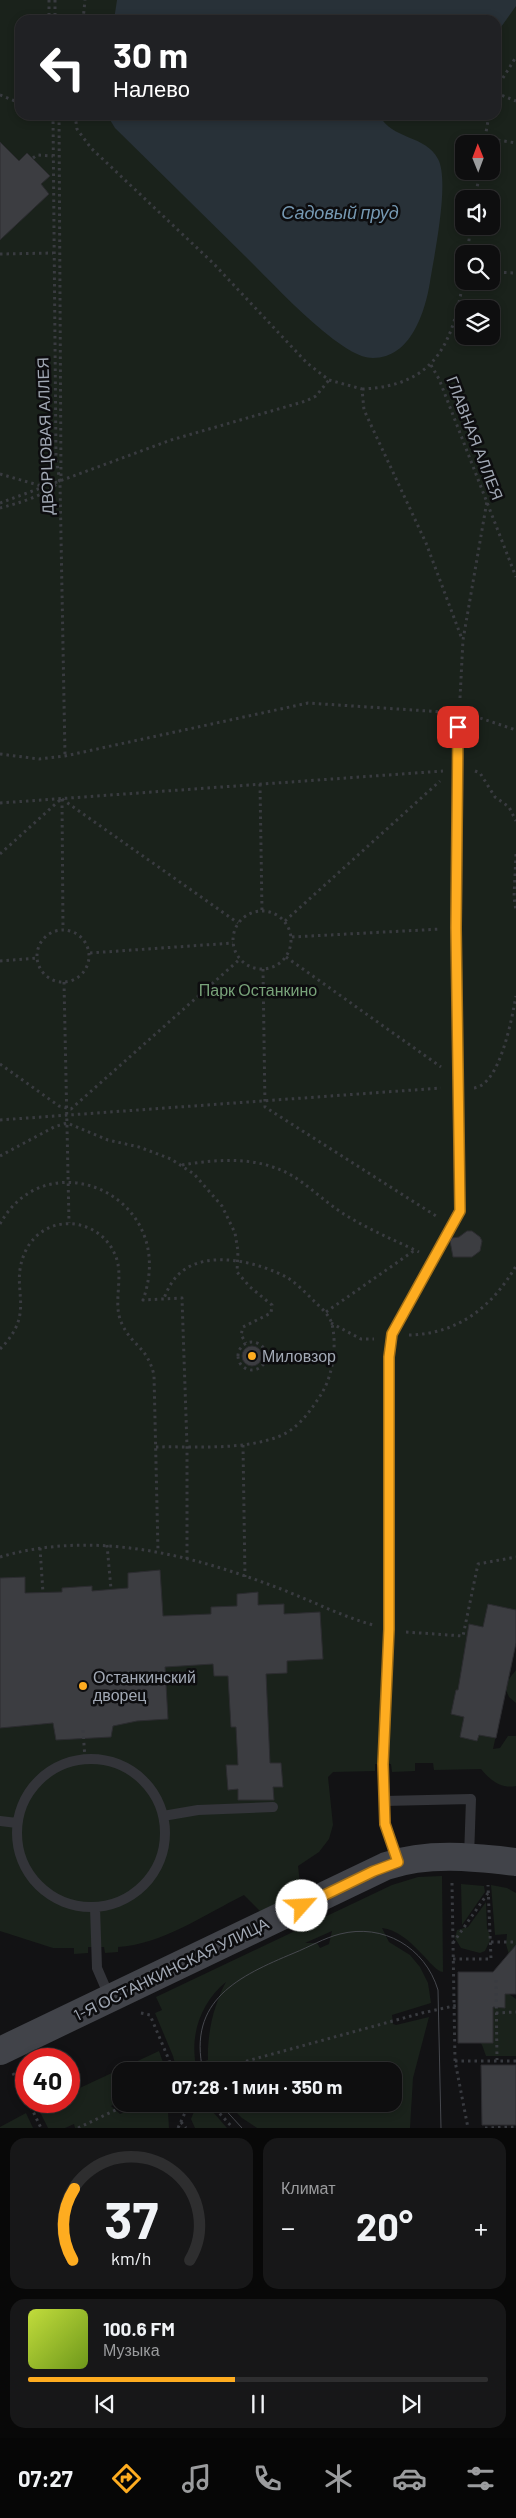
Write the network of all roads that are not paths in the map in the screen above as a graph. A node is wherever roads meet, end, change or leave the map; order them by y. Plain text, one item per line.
1 (459, 713) road end
2 (384, 1801) junction
3 (273, 1807) dead end
4 (163, 1816) junction
5 (0, 1821) edge
6 (17, 1823) junction
7 (469, 1858) junction
8 (398, 1862) junction
9 (516, 1862) edge
10 (95, 1907) junction
11 (110, 1998) junction
12 (4, 2064) edge

1 - 2 lane
2 - 7 lane
2 - 8 lane
3 - 4 lane
4 - 6 lane
4 - 10 lane
5 - 6 lane
6 - 10 lane
7 - 8 street, 1-Я ОСТАНКИНСКАЯ УЛИЦА
7 - 9 street, 1-Я ОСТАНКИНСКАЯ УЛИЦА
8 - 11 street, 1-Я ОСТАНКИНСКАЯ УЛИЦА
10 - 11 lane
11 - 12 street, 1-Я ОСТАНКИНСКАЯ УЛИЦА

